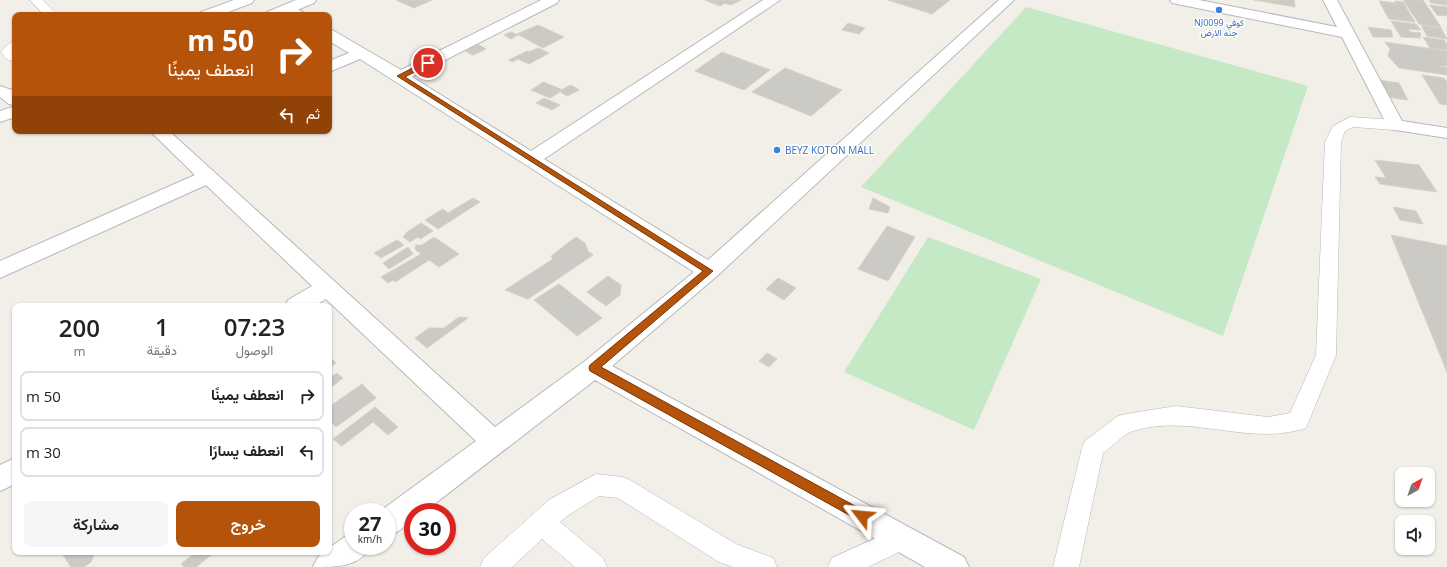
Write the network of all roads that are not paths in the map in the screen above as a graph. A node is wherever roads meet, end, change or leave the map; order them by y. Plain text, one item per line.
1 (36, 0) edge
2 (247, 0) edge
3 (309, 0) edge
4 (552, 0) edge
5 (773, 0) edge
6 (1007, 0) edge
7 (1177, 0) edge
8 (1330, 0) edge
9 (48, 12) edge
10 (214, 12) edge
11 (293, 12) edge
12 (1348, 34) junction
13 (332, 36) edge
14 (12, 48) edge
15 (361, 53) junction
16 (12, 56) edge
17 (332, 66) edge
18 (400, 76) junction
19 (12, 83) edge
20 (0, 87) edge
21 (0, 91) edge
22 (12, 97) edge
23 (12, 112) edge
24 (0, 117) edge
25 (1395, 125) junction
26 (1447, 132) edge
27 (171, 134) edge
28 (531, 158) junction
29 (208, 177) junction
30 (0, 270) edge
31 (709, 271) junction
32 (327, 288) junction
33 (301, 303) edge
34 (594, 368) junction
35 (494, 442) junction
36 (12, 472) edge
37 (0, 479) edge
38 (396, 515) edge
39 (542, 524) junction
40 (902, 538) junction
41 (344, 555) edge
42 (328, 567) edge
43 (493, 567) edge
44 (594, 567) edge
45 (764, 567) edge
46 (841, 567) edge
47 (954, 567) edge
48 (1066, 567) edge

1 - 9 lane
2 - 10 street
3 - 11 street
4 - 18 street
5 - 28 street
6 - 31 street
7 - 12 street
8 - 12 street
12 - 25 street
13 - 15 street
14 - 16 lane
15 - 17 street
15 - 18 street
18 - 28 street
19 - 20 street
21 - 22 street
23 - 24 street
25 - 26 street
25 - 48 lane
27 - 29 street
28 - 31 street
29 - 30 street
29 - 32 street
31 - 34 street
32 - 33 street
32 - 35 street
34 - 35 street
34 - 40 street
35 - 38 street
36 - 37 street
39 - 43 lane
39 - 44 lane
39 - 45 lane
40 - 46 lane
40 - 47 street
41 - 42 street

